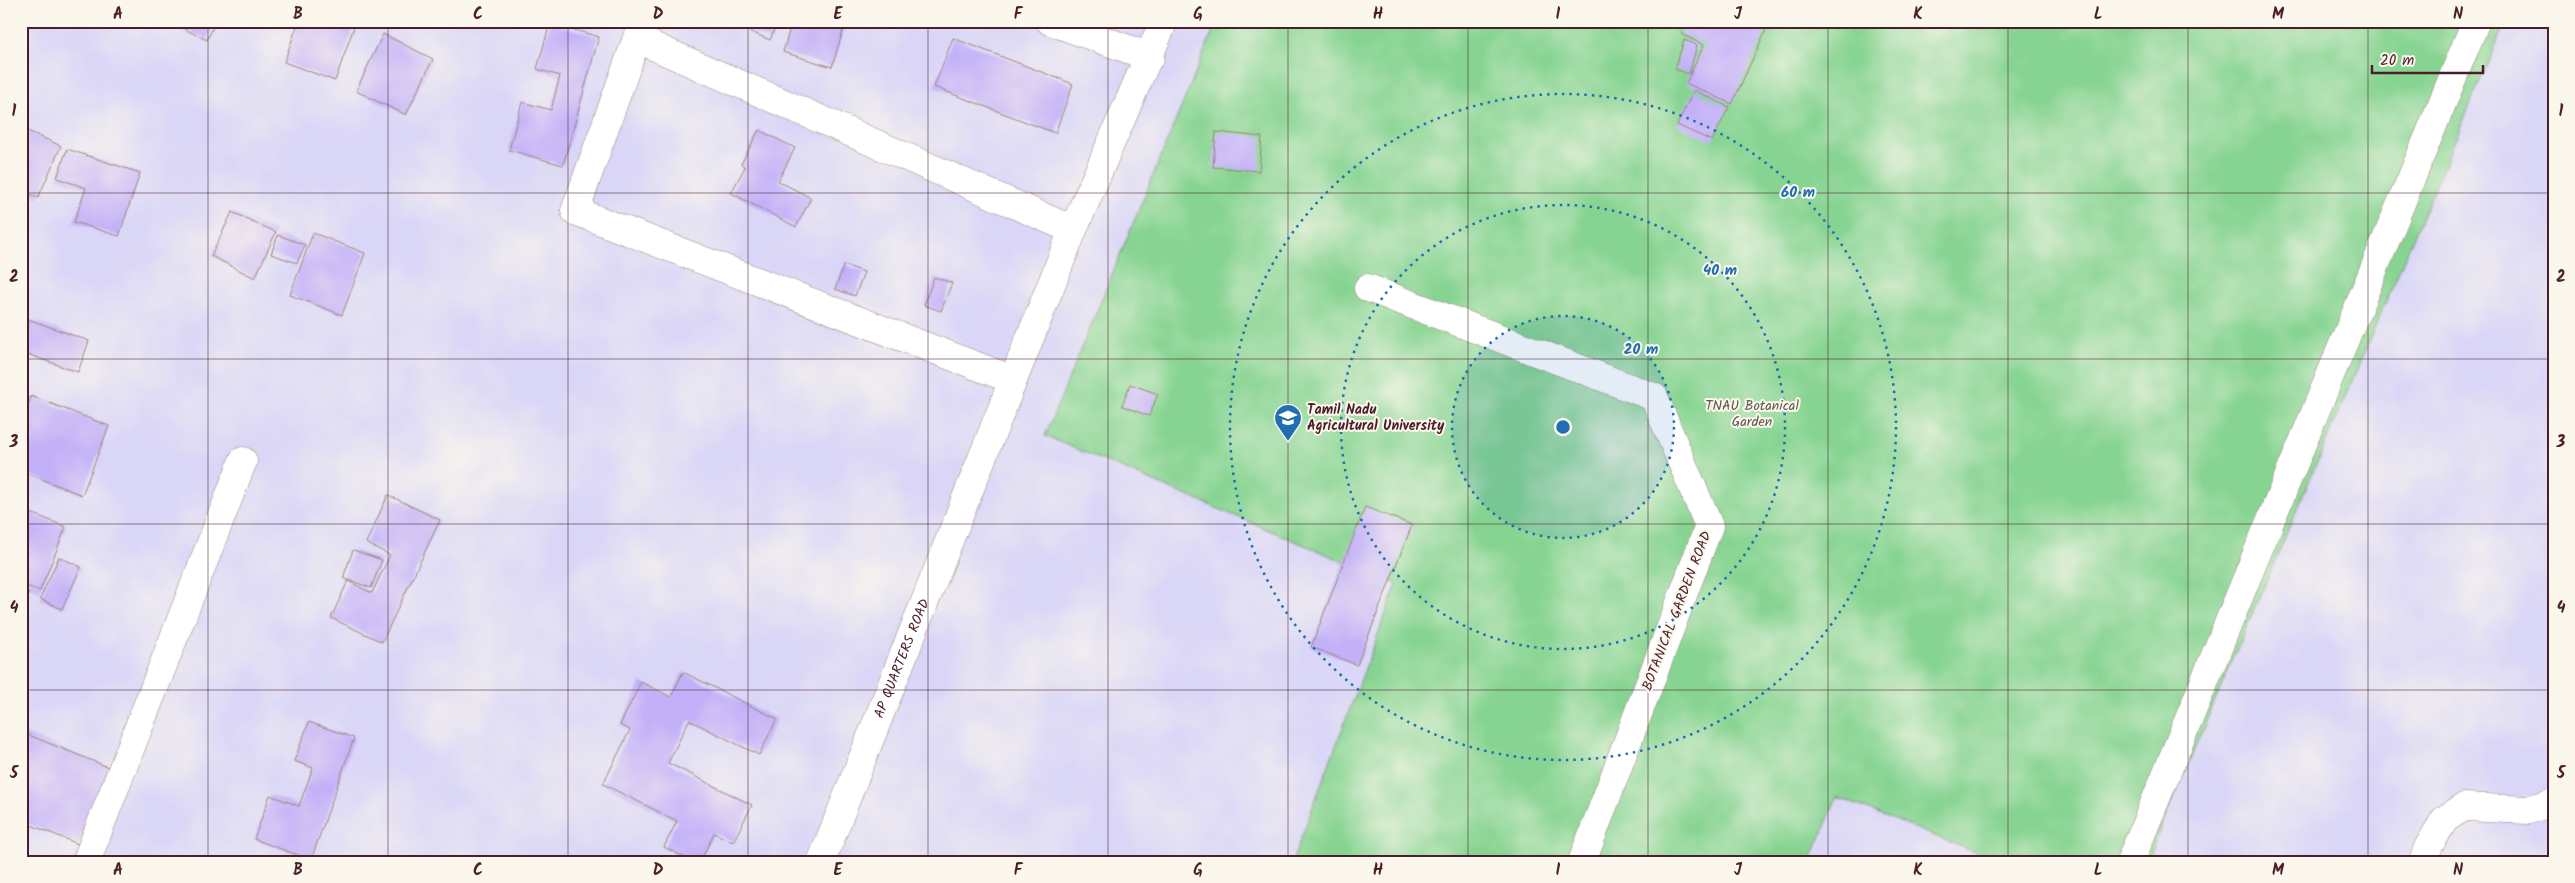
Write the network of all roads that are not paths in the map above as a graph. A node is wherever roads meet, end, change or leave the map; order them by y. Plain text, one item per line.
1 (1050, 21) edge
2 (1164, 21) edge
3 (2476, 21) edge
4 (640, 30) edge
5 (1150, 57) junction
6 (1074, 230) junction
7 (1368, 288) dead end
8 (1013, 380) junction
9 (242, 461) dead end
10 (2554, 802) edge
11 (86, 862) edge
12 (821, 862) edge
13 (1582, 862) edge
14 (2130, 862) edge
15 (2423, 862) edge

1 - 5 street
2 - 5 street, AP QUARTERS ROAD
3 - 14 street
4 - 6 street
4 - 8 street
5 - 6 street, AP QUARTERS ROAD
6 - 8 street, AP QUARTERS ROAD
7 - 13 street, BOTANICAL GARDEN ROAD
8 - 12 street, AP QUARTERS ROAD
9 - 11 street
10 - 15 street

